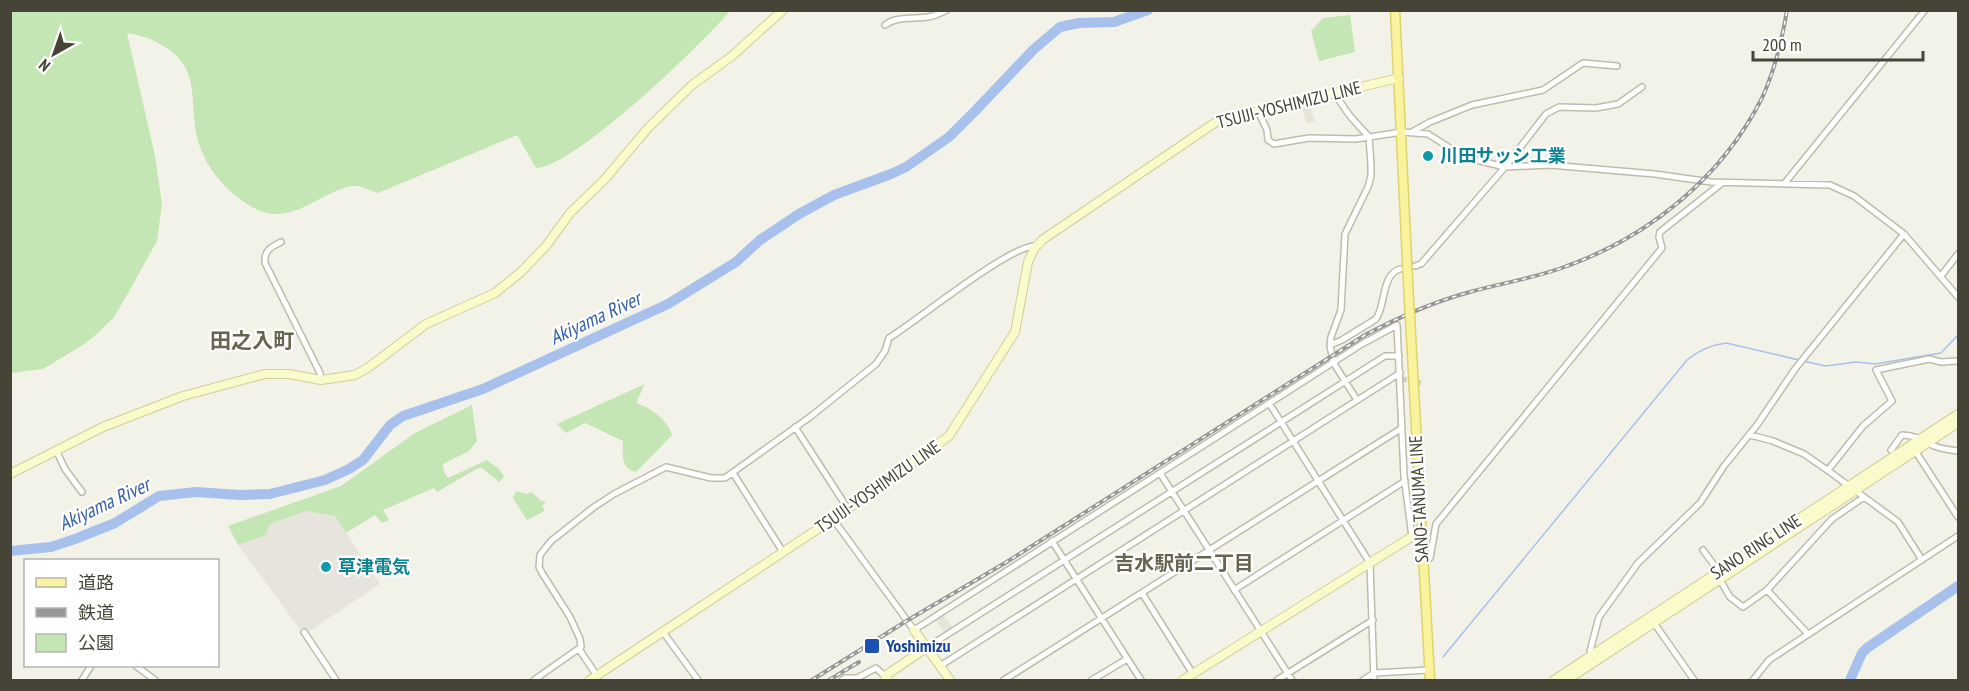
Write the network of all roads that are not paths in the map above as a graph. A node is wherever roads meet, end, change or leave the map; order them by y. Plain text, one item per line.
1 (783, 10) edge
2 (947, 10) edge
3 (1395, 10) edge
4 (1925, 10) edge
5 (885, 25) dead end
6 (1617, 66) dead end
7 (1399, 78) junction
8 (1642, 87) dead end
9 (1334, 93) junction
10 (1258, 111) junction
11 (1406, 132) junction
12 (1369, 137) junction
13 (1505, 167) junction
14 (1722, 183) junction
15 (1784, 184) junction
16 (1904, 234) junction
17 (281, 242) dead end
18 (1036, 246) junction
19 (1959, 255) edge
20 (1416, 266) dead end
21 (1400, 269) dead end
22 (1941, 276) junction
23 (1959, 297) edge
24 (1330, 345) junction
25 (1399, 356) junction
26 (1959, 361) edge
27 (1333, 362) junction
28 (1400, 377) junction
29 (321, 380) junction
30 (1345, 381) junction
31 (1357, 400) junction
32 (1269, 403) junction
33 (1959, 414) edge
34 (1281, 422) junction
35 (1959, 423) edge
36 (795, 427) junction
37 (1402, 428) junction
38 (1750, 435) junction
39 (1293, 441) junction
40 (1925, 441) junction
41 (1913, 449) junction
42 (56, 450) junction
43 (1891, 450) dead end
44 (1959, 451) edge
45 (1828, 470) junction
46 (1160, 472) junction
47 (733, 473) junction
48 (10, 474) edge
49 (1318, 481) junction
50 (1405, 481) junction
51 (1853, 488) junction
52 (82, 492) dead end
53 (1172, 492) junction
54 (1864, 497) junction
55 (848, 509) junction
56 (1184, 510) junction
57 (1959, 517) edge
58 (833, 519) junction
59 (1343, 520) junction
60 (1421, 531) junction
61 (1959, 536) edge
62 (1412, 537) junction
63 (1052, 541) junction
64 (1703, 550) dead end
65 (1209, 551) junction
66 (783, 552) junction
67 (1064, 560) junction
68 (1922, 560) junction
69 (1423, 561) junction
70 (1370, 563) junction
71 (1720, 576) junction
72 (1075, 578) junction
73 (1234, 590) junction
74 (1767, 590) junction
75 (1142, 593) junction
76 (1102, 619) junction
77 (1373, 620) junction
78 (1653, 620) junction
79 (914, 630) junction
80 (1261, 631) junction
81 (304, 632) dead end
82 (663, 632) junction
83 (1808, 634) junction
84 (926, 648) junction
85 (579, 649) junction
86 (1595, 658) junction
87 (1127, 659) junction
88 (940, 666) junction
89 (90, 667) edge
90 (137, 667) edge
91 (1429, 670) junction
92 (1374, 673) junction
93 (1193, 674) junction
94 (1288, 674) junction
95 (887, 678) edge
96 (593, 679) edge
97 (334, 680) edge
98 (82, 681) edge
99 (155, 681) edge
100 (534, 681) edge
101 (698, 681) edge
102 (842, 681) edge
103 (950, 681) edge
104 (1004, 681) edge
105 (1092, 681) edge
106 (1141, 681) edge
107 (1183, 681) edge
108 (1277, 681) edge
109 (1292, 681) edge
110 (1363, 681) edge
111 (1374, 681) edge
112 (1430, 681) edge
113 (1554, 681) edge
114 (1567, 681) edge
115 (1694, 681) edge
116 (1753, 681) edge

1 - 29 main road
2 - 5 street
3 - 7 main road
4 - 15 street
6 - 11 street
7 - 9 main road, TSUIJI-YOSHIMIZU LINE
7 - 11 main road
8 - 13 street
9 - 10 main road, TSUIJI-YOSHIMIZU LINE
9 - 12 street
10 - 12 street
10 - 18 main road, TSUIJI-YOSHIMIZU LINE
11 - 12 street
11 - 13 street
11 - 60 main road, SANO-TANUMA LINE, bridge
12 - 24 street
13 - 14 street
13 - 20 street
14 - 15 street
14 - 69 street
15 - 16 street
16 - 22 street
16 - 38 street
17 - 29 street
18 - 36 street
18 - 55 main road, TSUIJI-YOSHIMIZU LINE
19 - 22 street
21 - 24 street
22 - 23 street
24 - 27 street
25 - 27 street
25 - 28 street
25 - 30 street
26 - 45 street
27 - 30 street
27 - 32 street
28 - 31 street
28 - 37 street
29 - 42 main road
30 - 31 street
30 - 34 street
31 - 39 street
32 - 34 street
32 - 46 street
33 - 40 main road, SANO RING LINE
34 - 39 street
34 - 53 street
35 - 40 main road, SANO RING LINE
36 - 47 street
36 - 55 street
37 - 49 street
37 - 50 street
38 - 45 street
38 - 86 street
39 - 49 street
39 - 56 street
40 - 41 main road, SANO RING LINE
40 - 43 street
40 - 44 street
41 - 51 main road, SANO RING LINE
41 - 57 street
42 - 48 main road
42 - 52 street
45 - 51 street
46 - 53 street
46 - 63 street
47 - 66 street
47 - 85 street
49 - 59 street
49 - 65 street
50 - 59 street
50 - 62 street
51 - 54 street
51 - 71 main road, SANO RING LINE
53 - 56 street
53 - 67 street
54 - 68 street
54 - 74 street
55 - 58 main road, TSUIJI-YOSHIMIZU LINE
56 - 65 street
56 - 72 street
58 - 66 main road, TSUIJI-YOSHIMIZU LINE
58 - 79 street
59 - 70 street
59 - 73 street
60 - 62 main road
60 - 69 main road, SANO-TANUMA LINE
61 - 68 street
62 - 70 main road
63 - 67 street
63 - 79 street
64 - 71 street
65 - 73 street
65 - 75 street
66 - 82 main road, TSUIJI-YOSHIMIZU LINE
67 - 72 street
67 - 84 street
68 - 83 street
69 - 91 main road, SANO-TANUMA LINE
70 - 77 street
70 - 80 main road
71 - 74 street
71 - 78 main road, SANO RING LINE
72 - 76 street
72 - 88 street
73 - 80 street
74 - 83 street
75 - 76 street
75 - 93 street
76 - 87 street
76 - 104 street
77 - 92 street
77 - 94 street
78 - 86 main road, SANO RING LINE
78 - 115 street
79 - 84 main road
80 - 93 main road
80 - 94 street
81 - 97 street
82 - 96 main road, TSUIJI-YOSHIMIZU LINE
82 - 101 street
83 - 116 street
84 - 88 main road
84 - 95 main road
85 - 96 street
85 - 100 street
86 - 113 main road, SANO RING LINE
86 - 114 main road, SANO RING LINE
87 - 105 street
87 - 106 street
88 - 103 main road
89 - 98 street
90 - 99 street
91 - 92 street
91 - 112 main road, SANO-TANUMA LINE
92 - 110 street
92 - 111 street
93 - 107 main road
94 - 108 street
94 - 109 street
95 - 102 street

